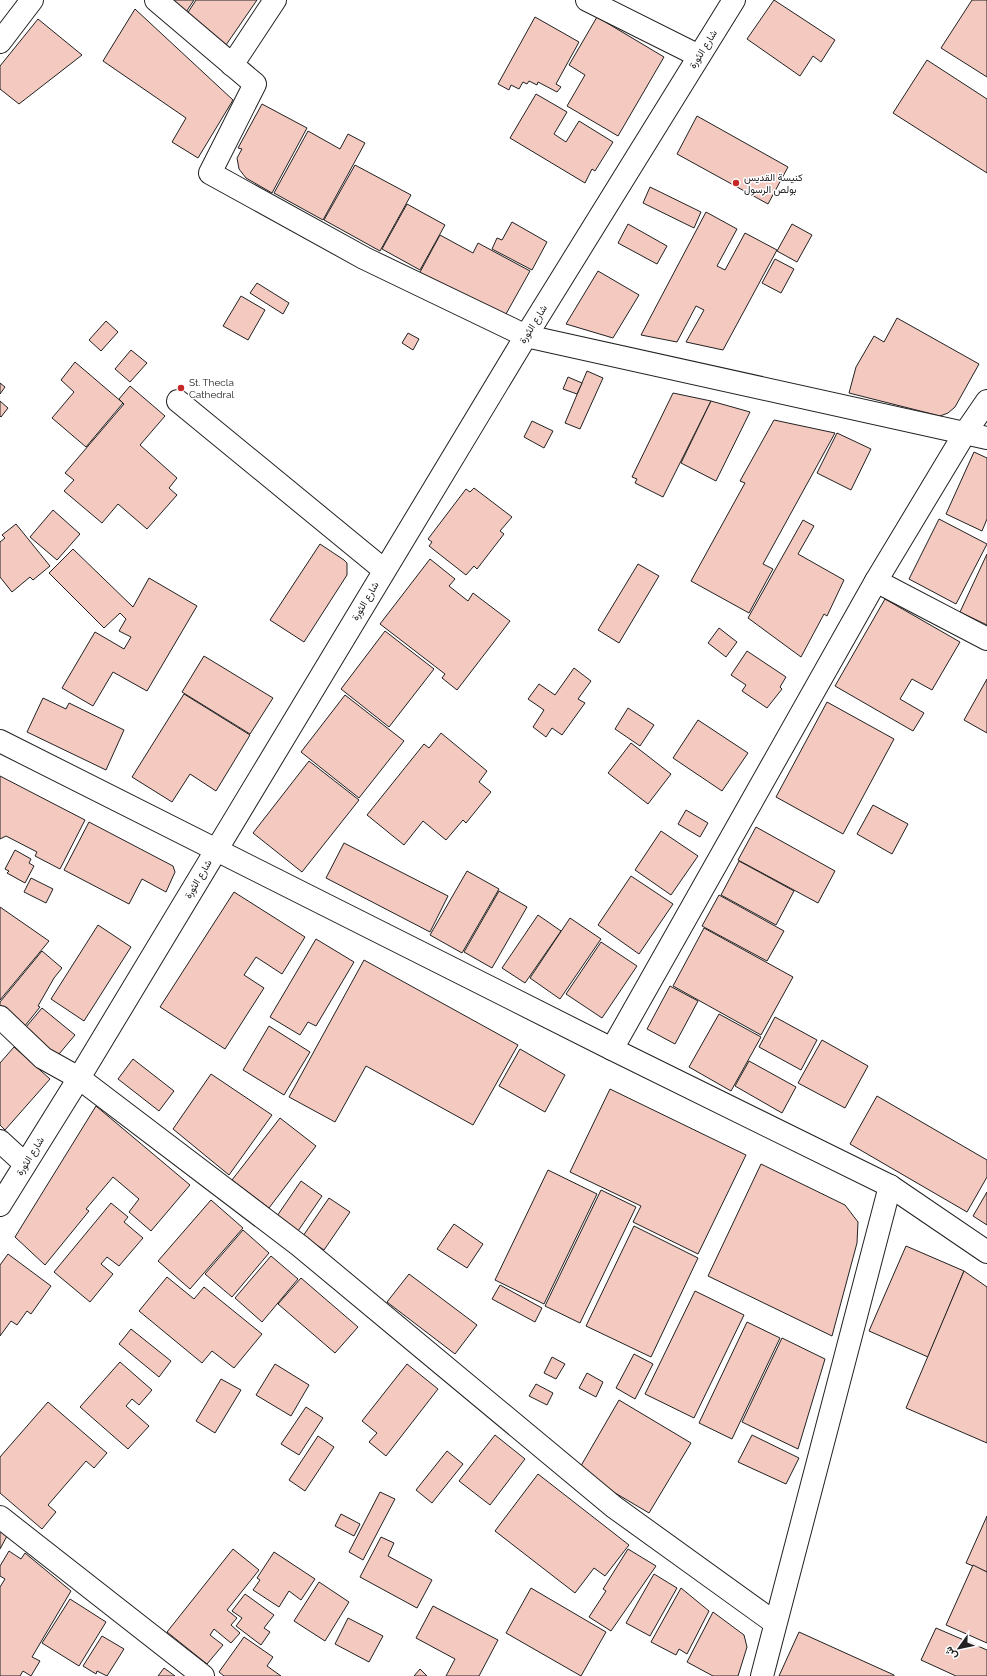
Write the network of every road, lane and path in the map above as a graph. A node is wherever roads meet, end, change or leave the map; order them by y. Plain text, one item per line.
1 (32, 0) edge
2 (156, 0) edge
3 (275, 0) edge
4 (587, 0) edge
5 (734, 0) edge
6 (0, 42) edge
7 (699, 56) junction
8 (232, 65) junction
9 (526, 336) junction
10 (178, 401) dead end
11 (987, 401) edge
12 (965, 433) junction
13 (987, 438) edge
14 (384, 570) junction
15 (876, 581) junction
16 (987, 639) edge
17 (0, 741) edge
18 (215, 850) junction
19 (0, 1017) edge
20 (612, 1048) junction
21 (79, 1078) junction
22 (0, 1141) edge
23 (25, 1164) junction
24 (890, 1186) junction
25 (0, 1205) edge
26 (987, 1252) edge
27 (0, 1517) edge
28 (775, 1623) junction
29 (203, 1676) edge
30 (762, 1676) edge

1 - 6 street
2 - 8 street
3 - 8 street
4 - 7 street
5 - 7 street, شارع الثورة
7 - 9 street, شارع الثورة
8 - 9 street
9 - 12 street
9 - 14 street, شارع الثورة
10 - 14 street
11 - 12 street
12 - 13 street
12 - 15 street
14 - 18 street, شارع الثورة
15 - 16 street
15 - 20 street
17 - 18 street
18 - 20 street
18 - 21 street, شارع الثورة
19 - 21 street
20 - 24 street
21 - 23 street, شارع الثورة
21 - 28 street
22 - 23 street
23 - 25 street, شارع الثورة
24 - 26 street
24 - 28 street
27 - 29 street
28 - 30 street

